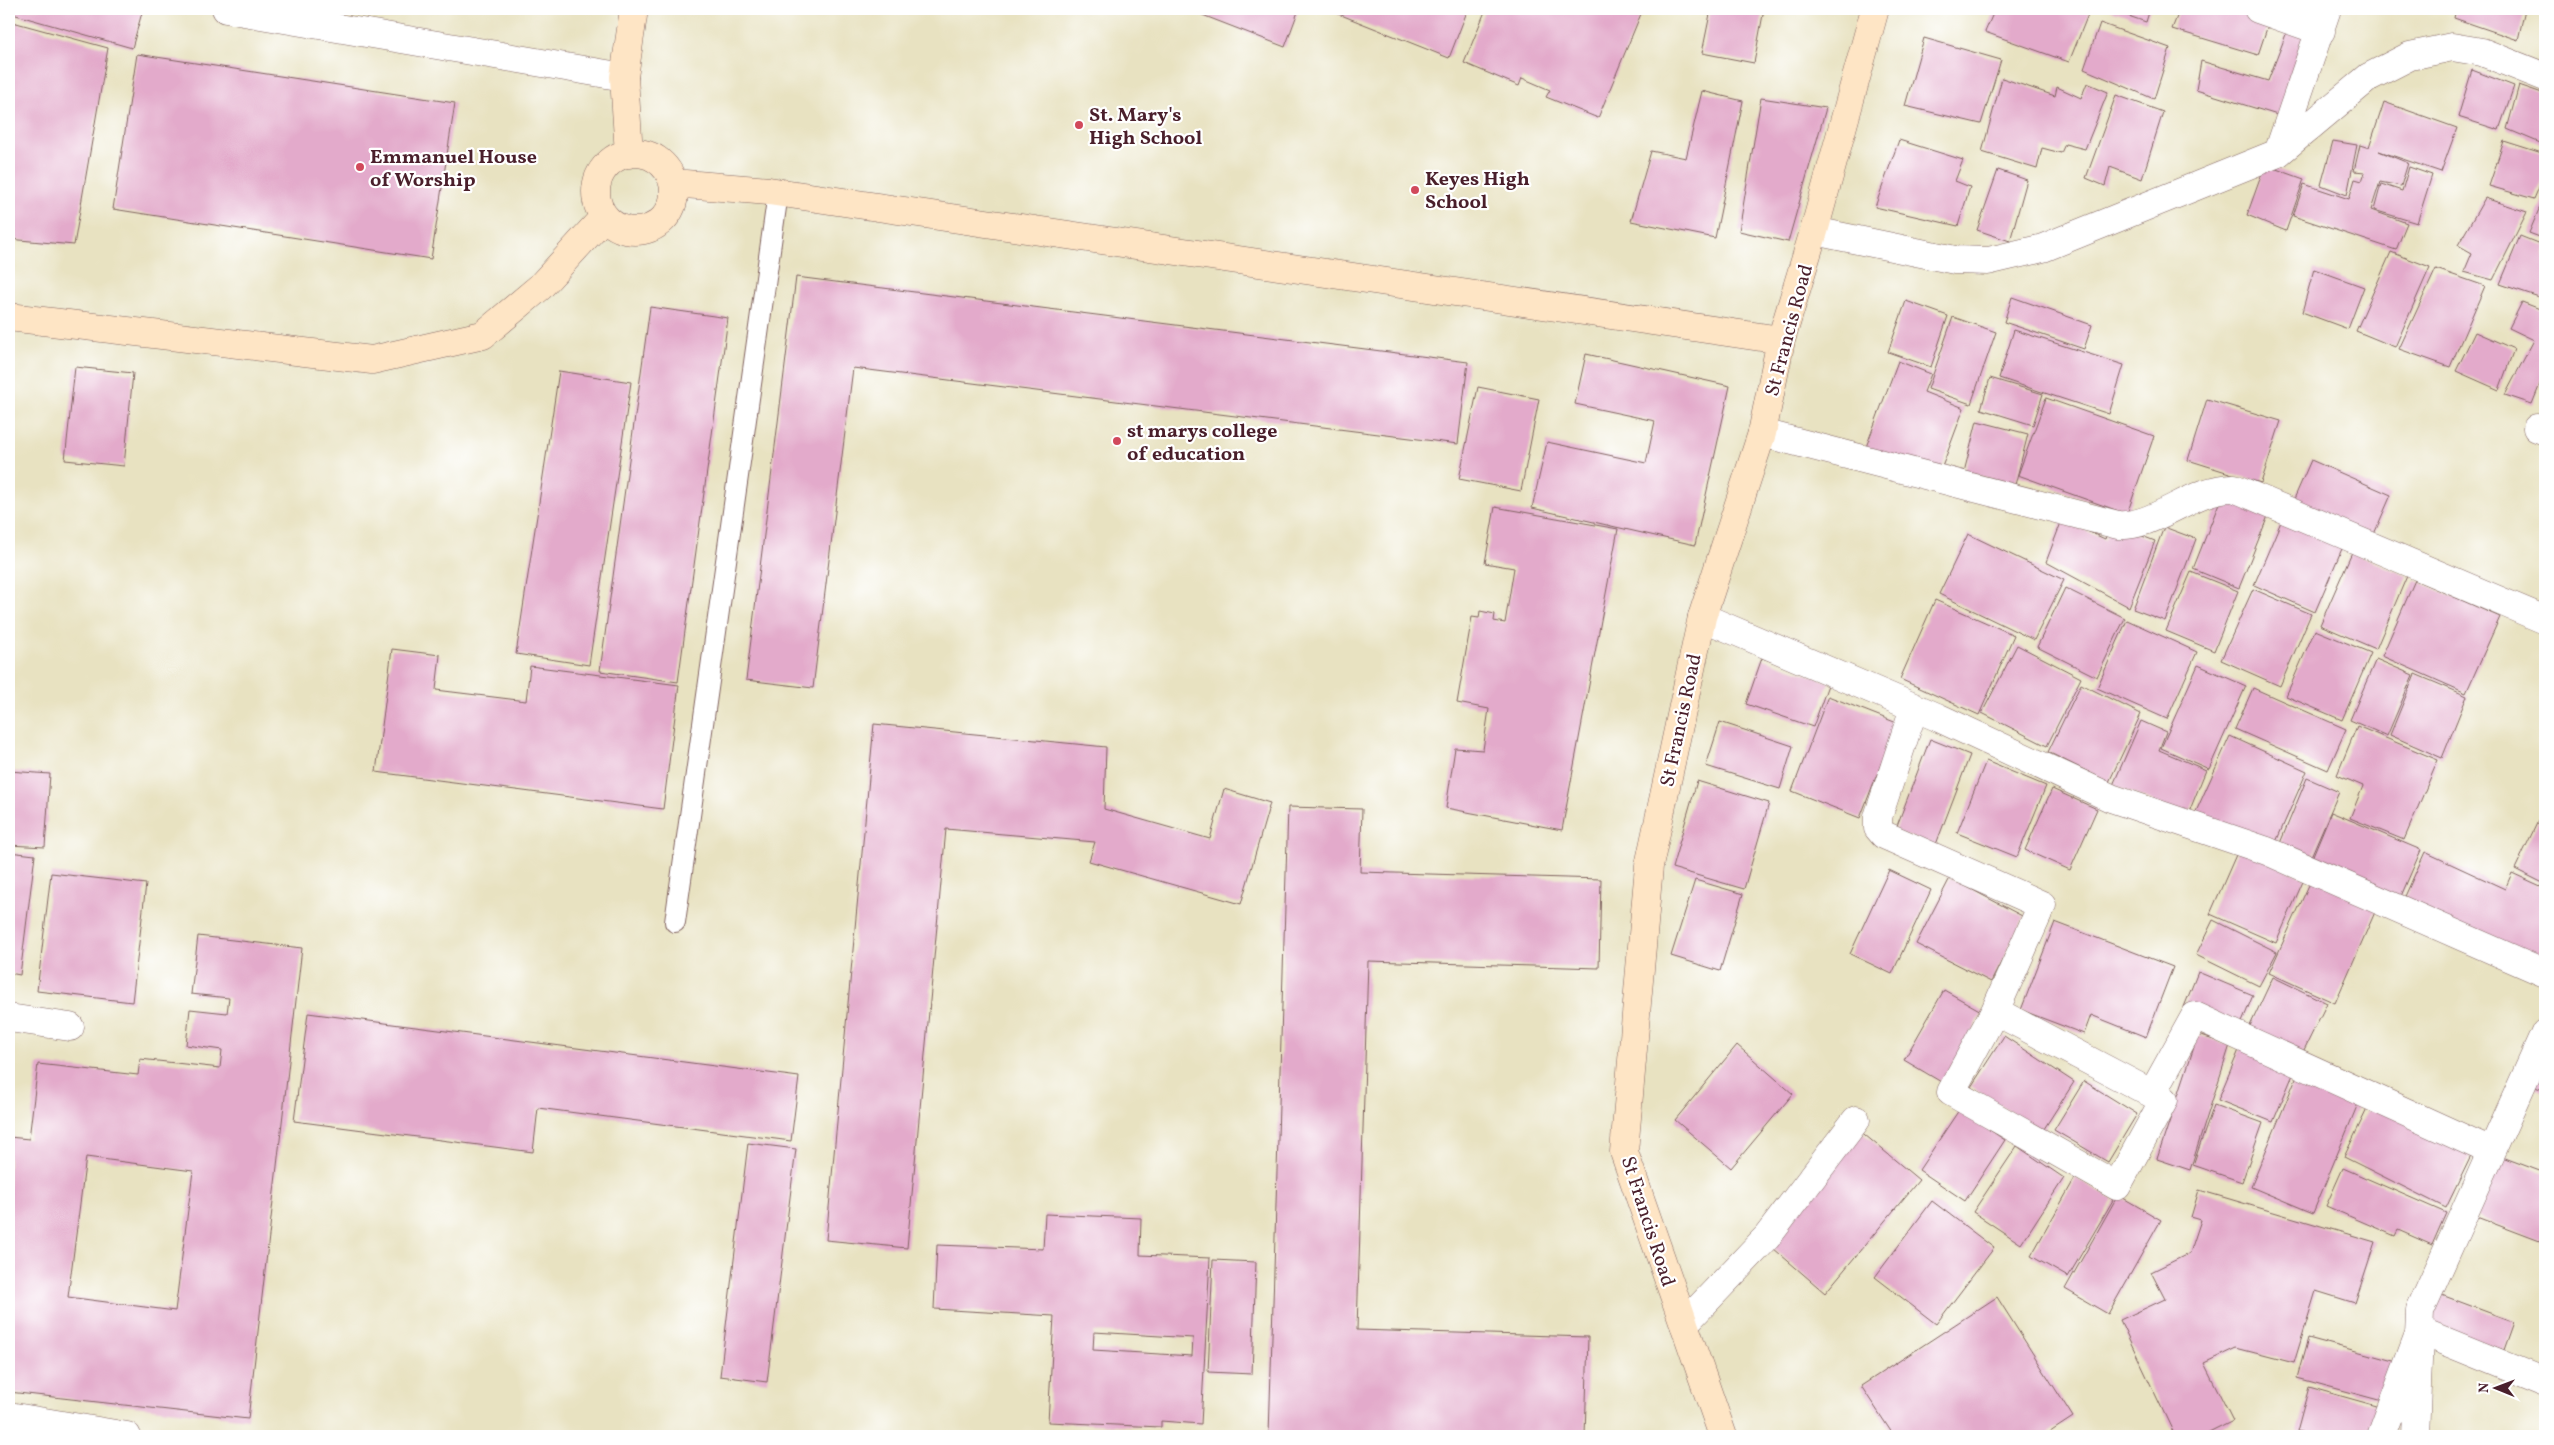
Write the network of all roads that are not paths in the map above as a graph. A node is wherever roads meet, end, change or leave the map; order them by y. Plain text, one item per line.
1 (226, 9) edge
2 (634, 9) edge
3 (1875, 9) edge
4 (2258, 9) edge
5 (2324, 20) edge
6 (624, 77) junction
7 (2545, 77) edge
8 (2278, 153) junction
9 (629, 154) junction
10 (673, 183) junction
11 (778, 193) junction
12 (604, 217) junction
13 (1814, 231) junction
14 (9, 317) edge
15 (1782, 340) junction
16 (1762, 433) junction
17 (1702, 617) junction
18 (2545, 620) edge
19 (1914, 708) junction
20 (675, 922) dead end
21 (2545, 973) edge
22 (1995, 1012) junction
23 (9, 1018) edge
24 (70, 1027) dead end
25 (2545, 1033) edge
26 (2152, 1094) junction
27 (1856, 1120) dead end
28 (2491, 1151) junction
29 (1684, 1324) junction
30 (2420, 1332) junction
31 (2545, 1382) edge
32 (9, 1416) edge
33 (127, 1436) edge
34 (1724, 1436) edge
35 (2381, 1436) edge
36 (2415, 1436) edge

1 - 6 street
2 - 6 street
3 - 13 street, St Francis Road
4 - 5 street
5 - 8 street
6 - 9 street
7 - 8 street
8 - 13 street
9 - 10 street
9 - 12 street
10 - 11 street
10 - 12 street
11 - 15 street
11 - 20 lane
12 - 14 street
13 - 15 street, St Francis Road
15 - 16 street, St Francis Road
16 - 17 street, St Francis Road
16 - 18 street
17 - 19 street
17 - 29 street, St Francis Road
19 - 21 street
19 - 22 street
22 - 26 street
22 - 26 street
23 - 24 street
25 - 28 street
26 - 28 street
27 - 29 street
28 - 30 street
29 - 34 street, St Francis Road
30 - 31 street
30 - 35 street
30 - 36 street
32 - 33 street

